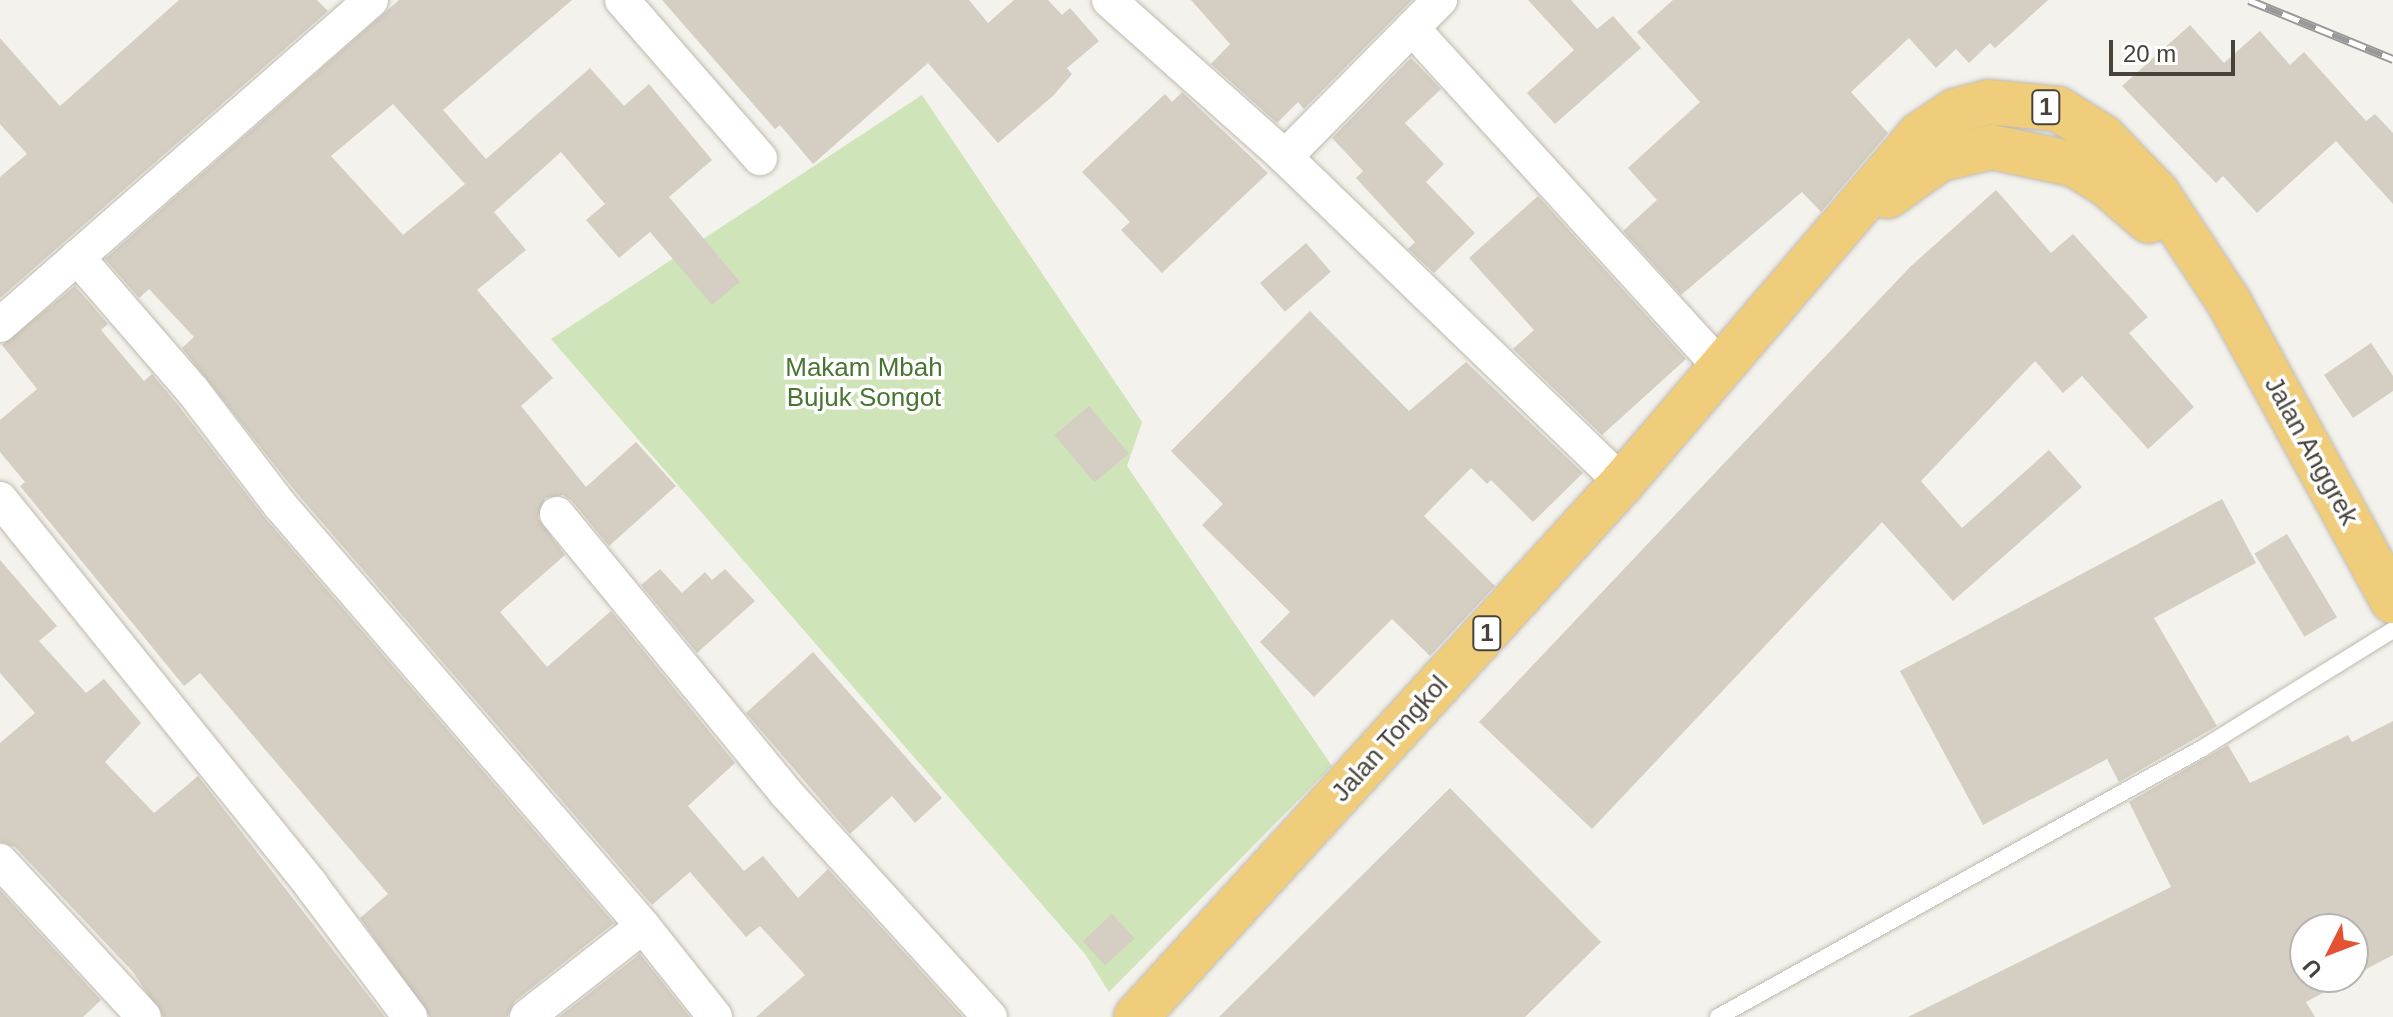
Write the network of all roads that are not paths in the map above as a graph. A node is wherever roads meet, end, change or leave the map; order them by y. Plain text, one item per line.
1 (371, 0) edge
2 (622, 0) edge
3 (1109, 0) edge
4 (1440, 0) edge
5 (1412, 28) junction
6 (1285, 157) junction
7 (760, 158) dead end
8 (77, 257) junction
9 (2229, 302) joint
10 (0, 325) edge
11 (1722, 369) junction
12 (1622, 483) junction
13 (0, 499) edge
14 (557, 514) dead end
15 (2393, 601) edge
16 (2393, 630) edge
17 (0, 861) edge
18 (643, 926) junction
19 (144, 1017) edge
20 (410, 1017) edge
21 (527, 1017) edge
22 (715, 1017) edge
23 (990, 1017) edge
24 (1136, 1017) edge
25 (1718, 1017) edge

1 - 8 street
2 - 7 street
3 - 6 street
4 - 5 street
5 - 6 street
5 - 11 street
6 - 12 street
8 - 10 street
8 - 18 street
9 - 11 highway, Jalan Tongkol / 1
9 - 15 highway, Jalan Anggrek / 1
11 - 12 highway, Jalan Tongkol / 1
12 - 24 highway, Jalan Tongkol / 1
13 - 20 street
14 - 23 street
16 - 25 lane
17 - 19 street
18 - 21 street
18 - 22 street

